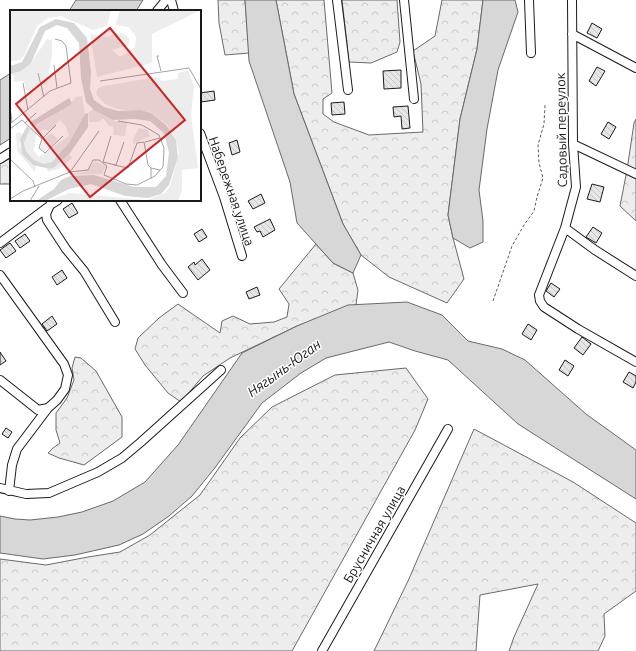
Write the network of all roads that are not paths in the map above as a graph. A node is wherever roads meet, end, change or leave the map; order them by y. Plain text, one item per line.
1 (166, 0) edge
2 (171, 0) edge
3 (337, 0) edge
4 (404, 0) edge
5 (529, 0) edge
6 (572, 0) edge
7 (158, 10) edge
8 (174, 10) edge
9 (572, 34) junction
10 (531, 53) dead end
11 (636, 68) edge
12 (348, 90) dead end
13 (414, 99) dead end
14 (201, 136) edge
15 (573, 144) junction
16 (10, 153) edge
17 (0, 159) edge
18 (636, 174) edge
19 (56, 201) edge
20 (121, 201) edge
21 (50, 205) junction
22 (565, 228) junction
23 (0, 243) edge
24 (242, 256) dead end
25 (0, 275) edge
26 (636, 276) edge
27 (183, 293) dead end
28 (114, 322) dead end
29 (636, 362) edge
30 (221, 370) dead end
31 (0, 380) edge
32 (48, 408) junction
33 (448, 429) dead end
34 (0, 488) edge
35 (9, 491) junction
36 (322, 651) edge

1 - 7 street
2 - 8 street
3 - 12 street
4 - 13 street
5 - 10 street
6 - 9 street, Садовый переулок
9 - 11 street
9 - 15 street, Садовый переулок
14 - 24 street, Набережная улица
15 - 18 street
15 - 22 street, Садовый переулок
16 - 17 street
19 - 21 street
20 - 27 street
21 - 23 street
21 - 28 street
22 - 26 street
22 - 29 street, Садовый переулок
25 - 32 street
30 - 35 street
31 - 32 street
32 - 35 street
33 - 36 street, Брусничная улица
34 - 35 street

